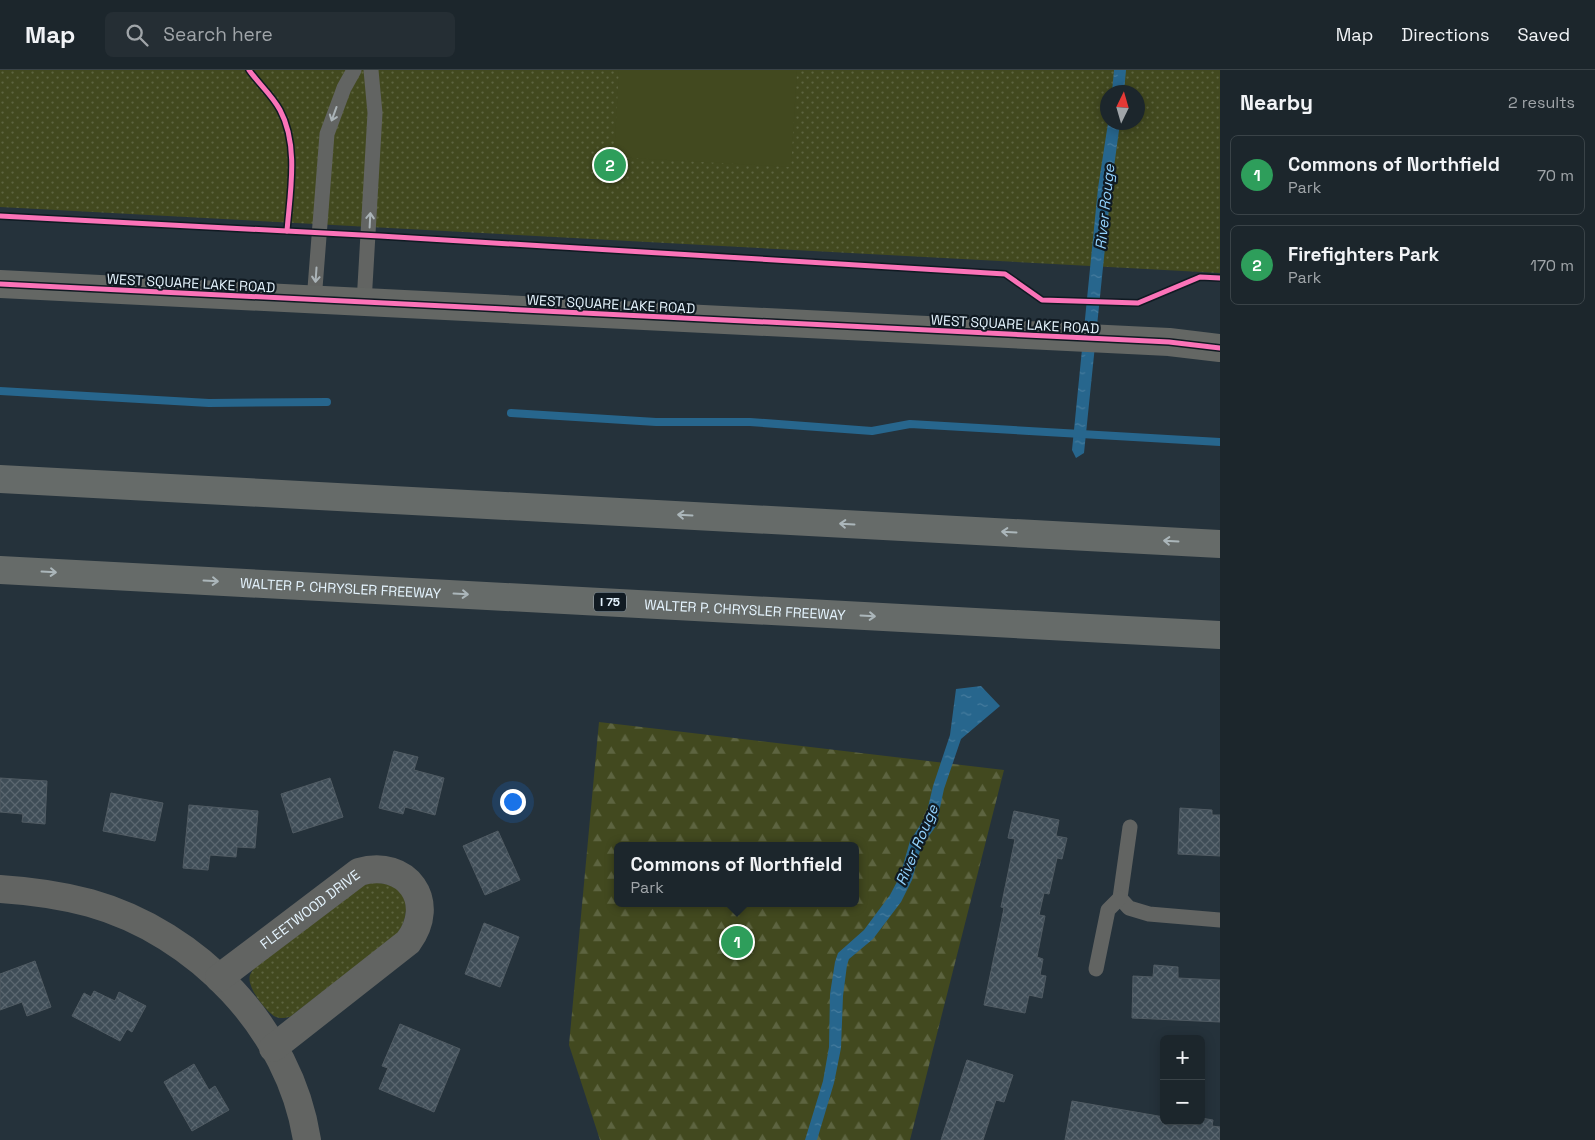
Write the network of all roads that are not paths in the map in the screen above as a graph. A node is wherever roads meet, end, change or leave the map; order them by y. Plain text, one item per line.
1 (354, 70) edge
2 (371, 70) edge
3 (0, 284) edge
4 (314, 301) junction
5 (364, 303) junction
6 (1220, 348) edge
7 (0, 479) edge
8 (1220, 544) edge
9 (0, 570) edge
10 (1220, 635) edge
11 (1130, 827) dead end
12 (0, 889) edge
13 (1120, 898) junction
14 (1220, 920) edge
15 (1096, 969) dead end
16 (219, 978) junction
17 (273, 1048) junction
18 (307, 1140) edge

1 -> 4 lane
5 -> 2 lane
3 - 4 main road, WEST SQUARE LAKE ROAD
4 - 5 main road, WEST SQUARE LAKE ROAD
5 - 6 main road, WEST SQUARE LAKE ROAD
8 -> 7 highway
9 -> 10 highway, WALTER P. CHRYSLER FREEWAY / I 75
11 - 13 lane
12 - 16 street
13 - 14 lane
13 - 15 lane
16 - 17 street
16 - 17 street, FLEETWOOD DRIVE
17 - 18 street

